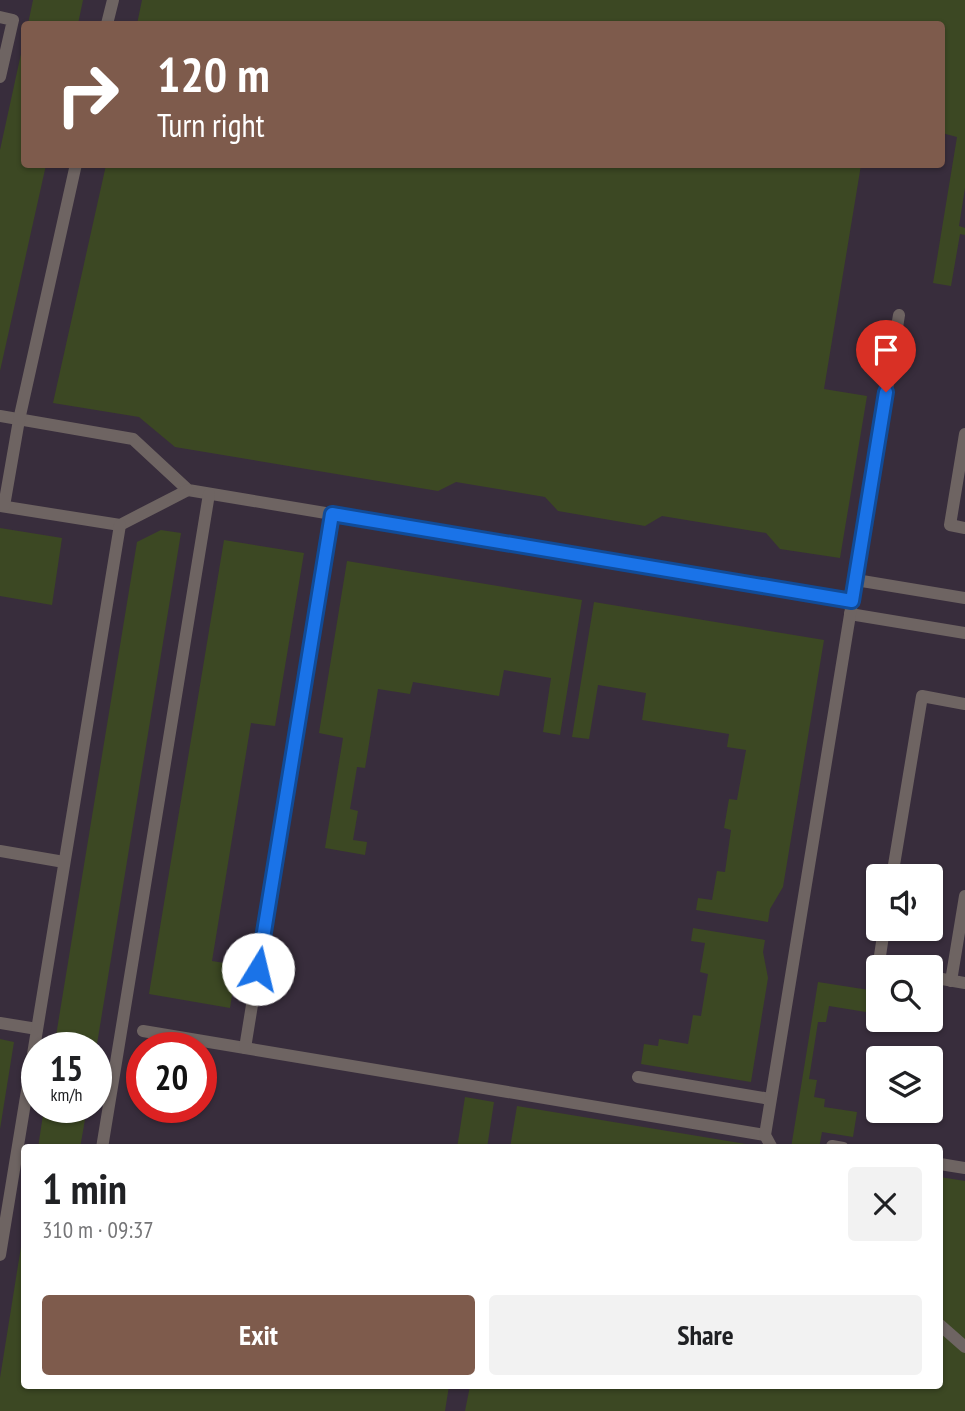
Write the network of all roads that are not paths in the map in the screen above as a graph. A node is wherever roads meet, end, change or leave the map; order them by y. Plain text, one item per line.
1 (113, 0) edge
2 (0, 17) edge
3 (108, 21) edge
4 (0, 77) edge
5 (75, 168) edge
6 (899, 315) dead end
7 (0, 416) edge
8 (19, 419) junction
9 (965, 434) edge
10 (188, 490) junction
11 (209, 494) junction
12 (2, 506) edge
13 (332, 514) junction
14 (120, 525) junction
15 (965, 527) edge
16 (856, 580) junction
17 (965, 598) edge
18 (851, 608) junction
19 (965, 633) edge
20 (965, 704) edge
21 (0, 854) edge
22 (64, 862) junction
23 (894, 864) edge
24 (965, 895) edge
25 (943, 979) edge
26 (951, 981) junction
27 (965, 983) edge
28 (0, 1023) edge
29 (37, 1029) junction
30 (143, 1031) dead end
31 (245, 1048) junction
32 (638, 1077) dead end
33 (771, 1099) junction
34 (765, 1135) junction
35 (103, 1144) edge
36 (770, 1144) edge
37 (943, 1164) edge
38 (965, 1168) edge
39 (0, 1255) edge
40 (943, 1328) edge
41 (965, 1347) edge

1 - 3 lane
2 - 4 lane
5 - 8 lane
6 - 16 lane
7 - 8 lane
8 - 10 lane
8 - 12 lane
9 - 15 lane
10 - 11 lane
10 - 14 lane
11 - 13 lane
11 - 35 lane
12 - 14 lane
13 - 18 lane
13 - 31 lane
14 - 22 lane
16 - 17 lane
16 - 18 lane
18 - 19 lane
18 - 33 lane
20 - 23 lane
21 - 22 lane
22 - 29 lane
24 - 26 lane
25 - 26 lane
26 - 27 lane
28 - 29 lane
29 - 39 lane
30 - 31 lane
31 - 34 lane
32 - 33 lane
33 - 34 lane
34 - 36 lane
37 - 38 lane
40 - 41 lane

